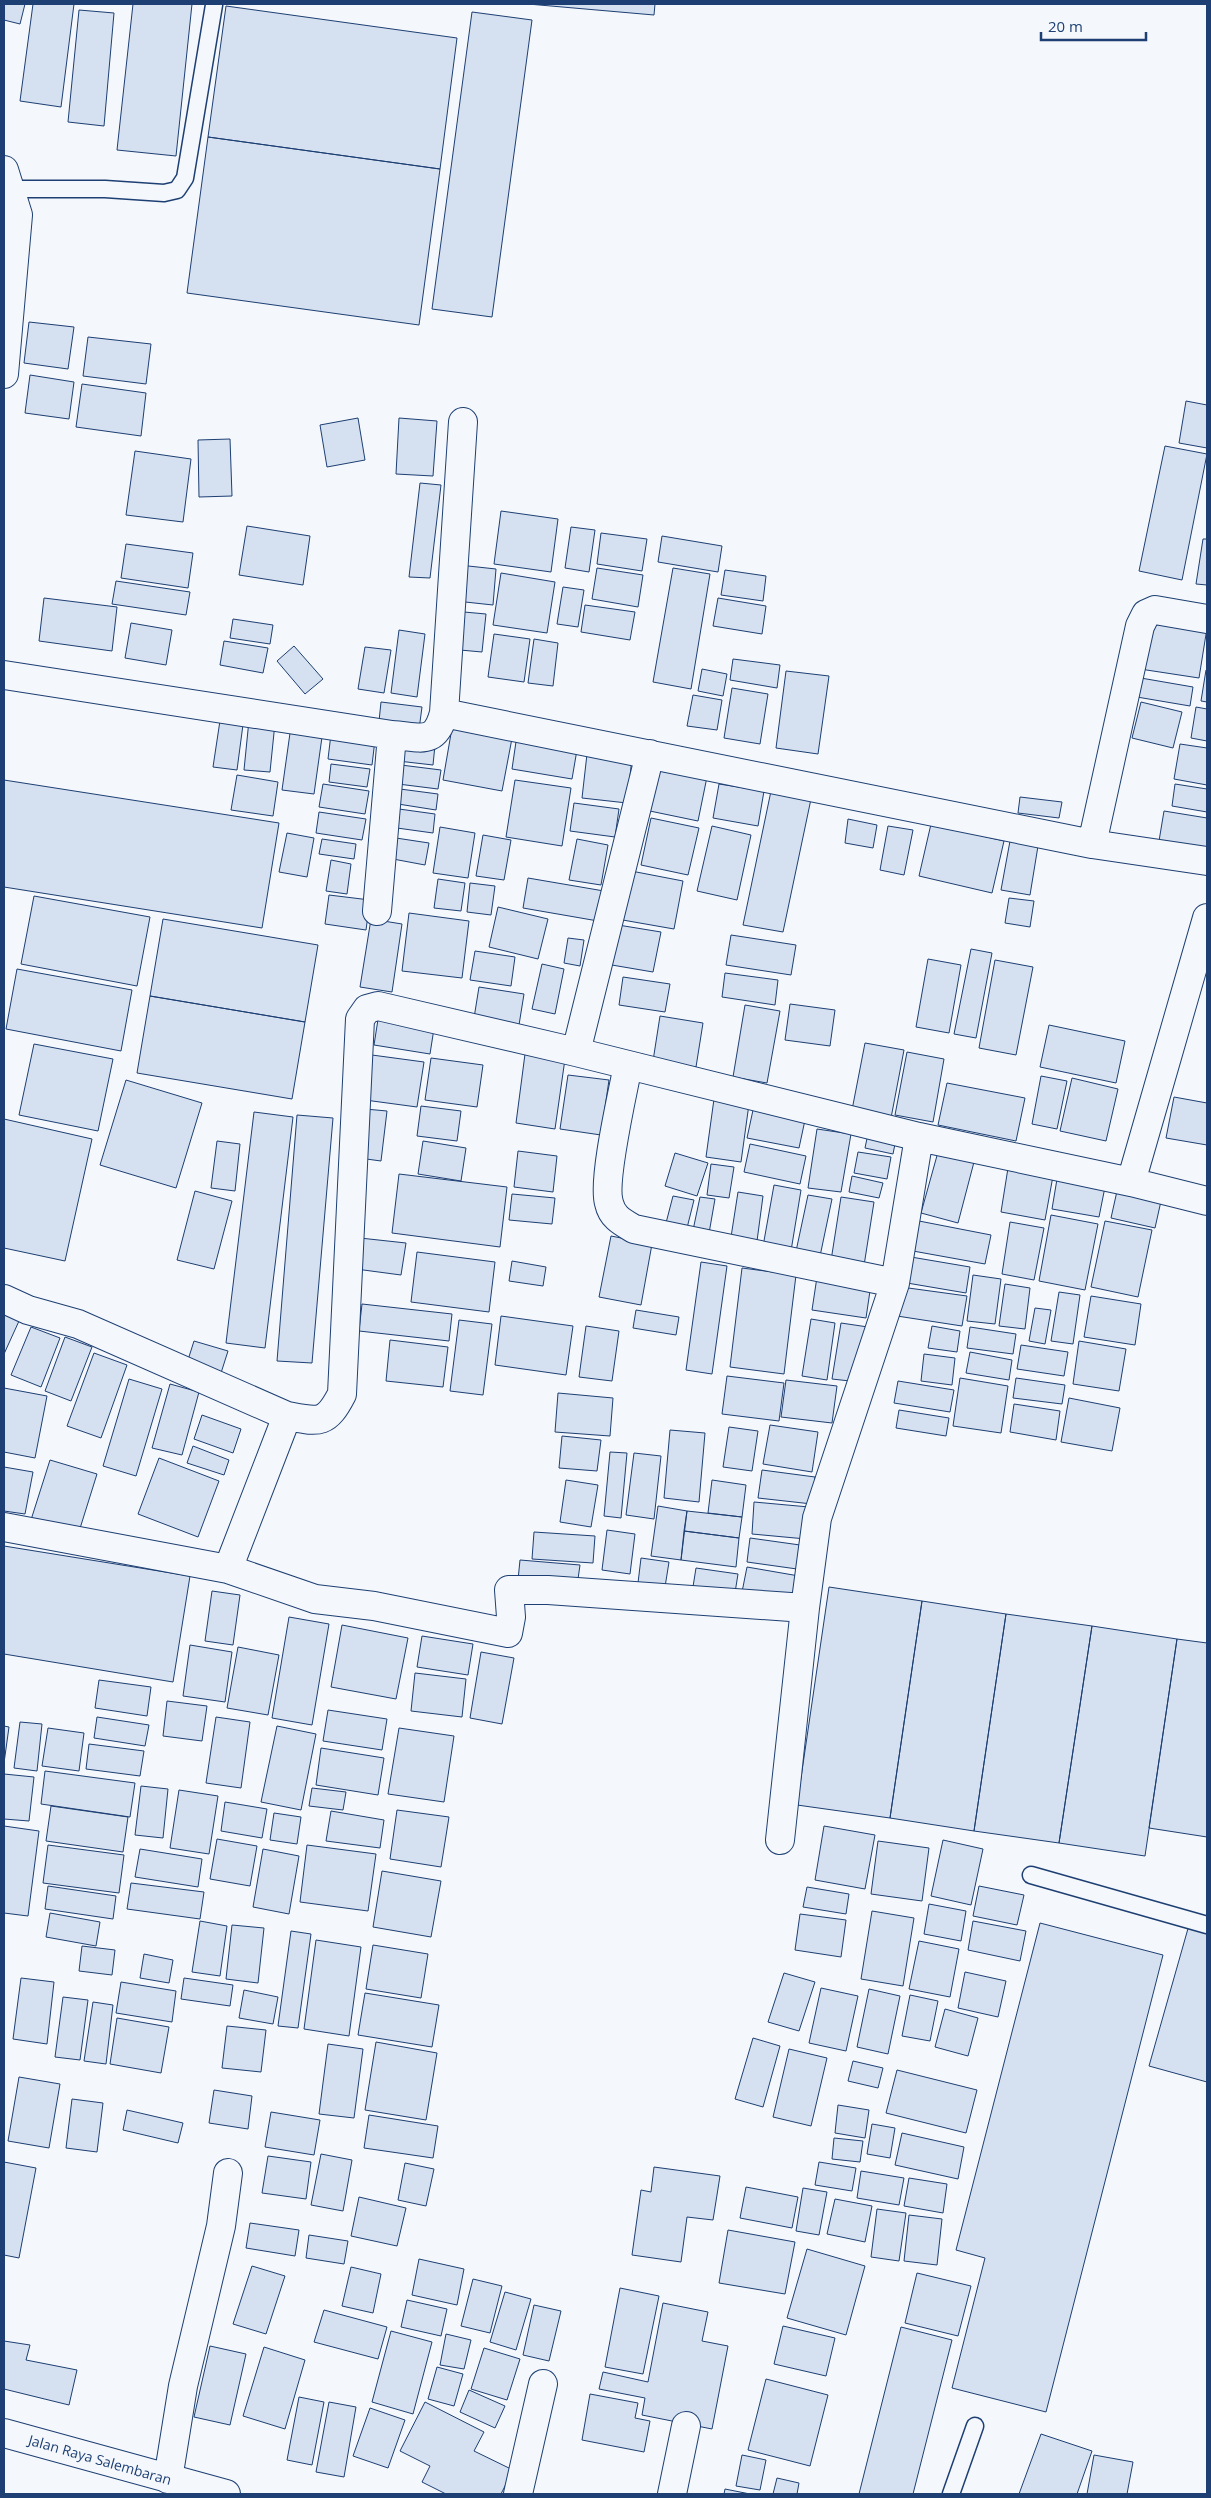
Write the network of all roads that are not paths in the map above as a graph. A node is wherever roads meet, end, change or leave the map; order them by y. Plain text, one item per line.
1 (214, 5) edge
2 (7, 180) edge
3 (4, 374) edge
4 (463, 422) dead end
5 (1207, 619) edge
6 (4, 675) edge
7 (444, 713) junction
8 (392, 735) junction
9 (650, 754) junction
10 (1092, 844) junction
11 (1207, 861) edge
12 (377, 911) dead end
13 (1207, 918) edge
14 (576, 1052) junction
15 (628, 1065) junction
16 (919, 1137) junction
17 (1131, 1182) junction
18 (1207, 1200) edge
19 (895, 1283) junction
20 (4, 1299) edge
21 (287, 1416) junction
22 (4, 1527) edge
23 (228, 1569) junction
24 (805, 1608) junction
25 (780, 1840) dead end
26 (1031, 1874) dead end
27 (1207, 1925) edge
28 (228, 2173) dead end
29 (543, 2384) dead end
30 (686, 2426) dead end
31 (975, 2426) dead end
32 (4, 2433) edge
33 (168, 2479) junction
34 (226, 2494) edge
35 (518, 2494) edge
36 (672, 2494) edge
37 (951, 2494) edge

1 - 2 lane
2 - 3 street
4 - 7 street
5 - 10 street
6 - 8 street
7 - 8 street
7 - 9 street
8 - 12 street
9 - 10 street
9 - 14 street
10 - 11 street
13 - 17 street
14 - 15 street
14 - 21 street
15 - 16 street
15 - 19 street
16 - 17 street
16 - 19 street
17 - 18 street
19 - 24 street
20 - 21 street
21 - 23 street
22 - 23 street
23 - 24 street
24 - 25 street
26 - 27 lane
28 - 33 street
29 - 35 street
30 - 36 street
31 - 37 lane
32 - 33 street, Jalan Raya Salembaran
33 - 34 street, Jalan Raya Salembaran

